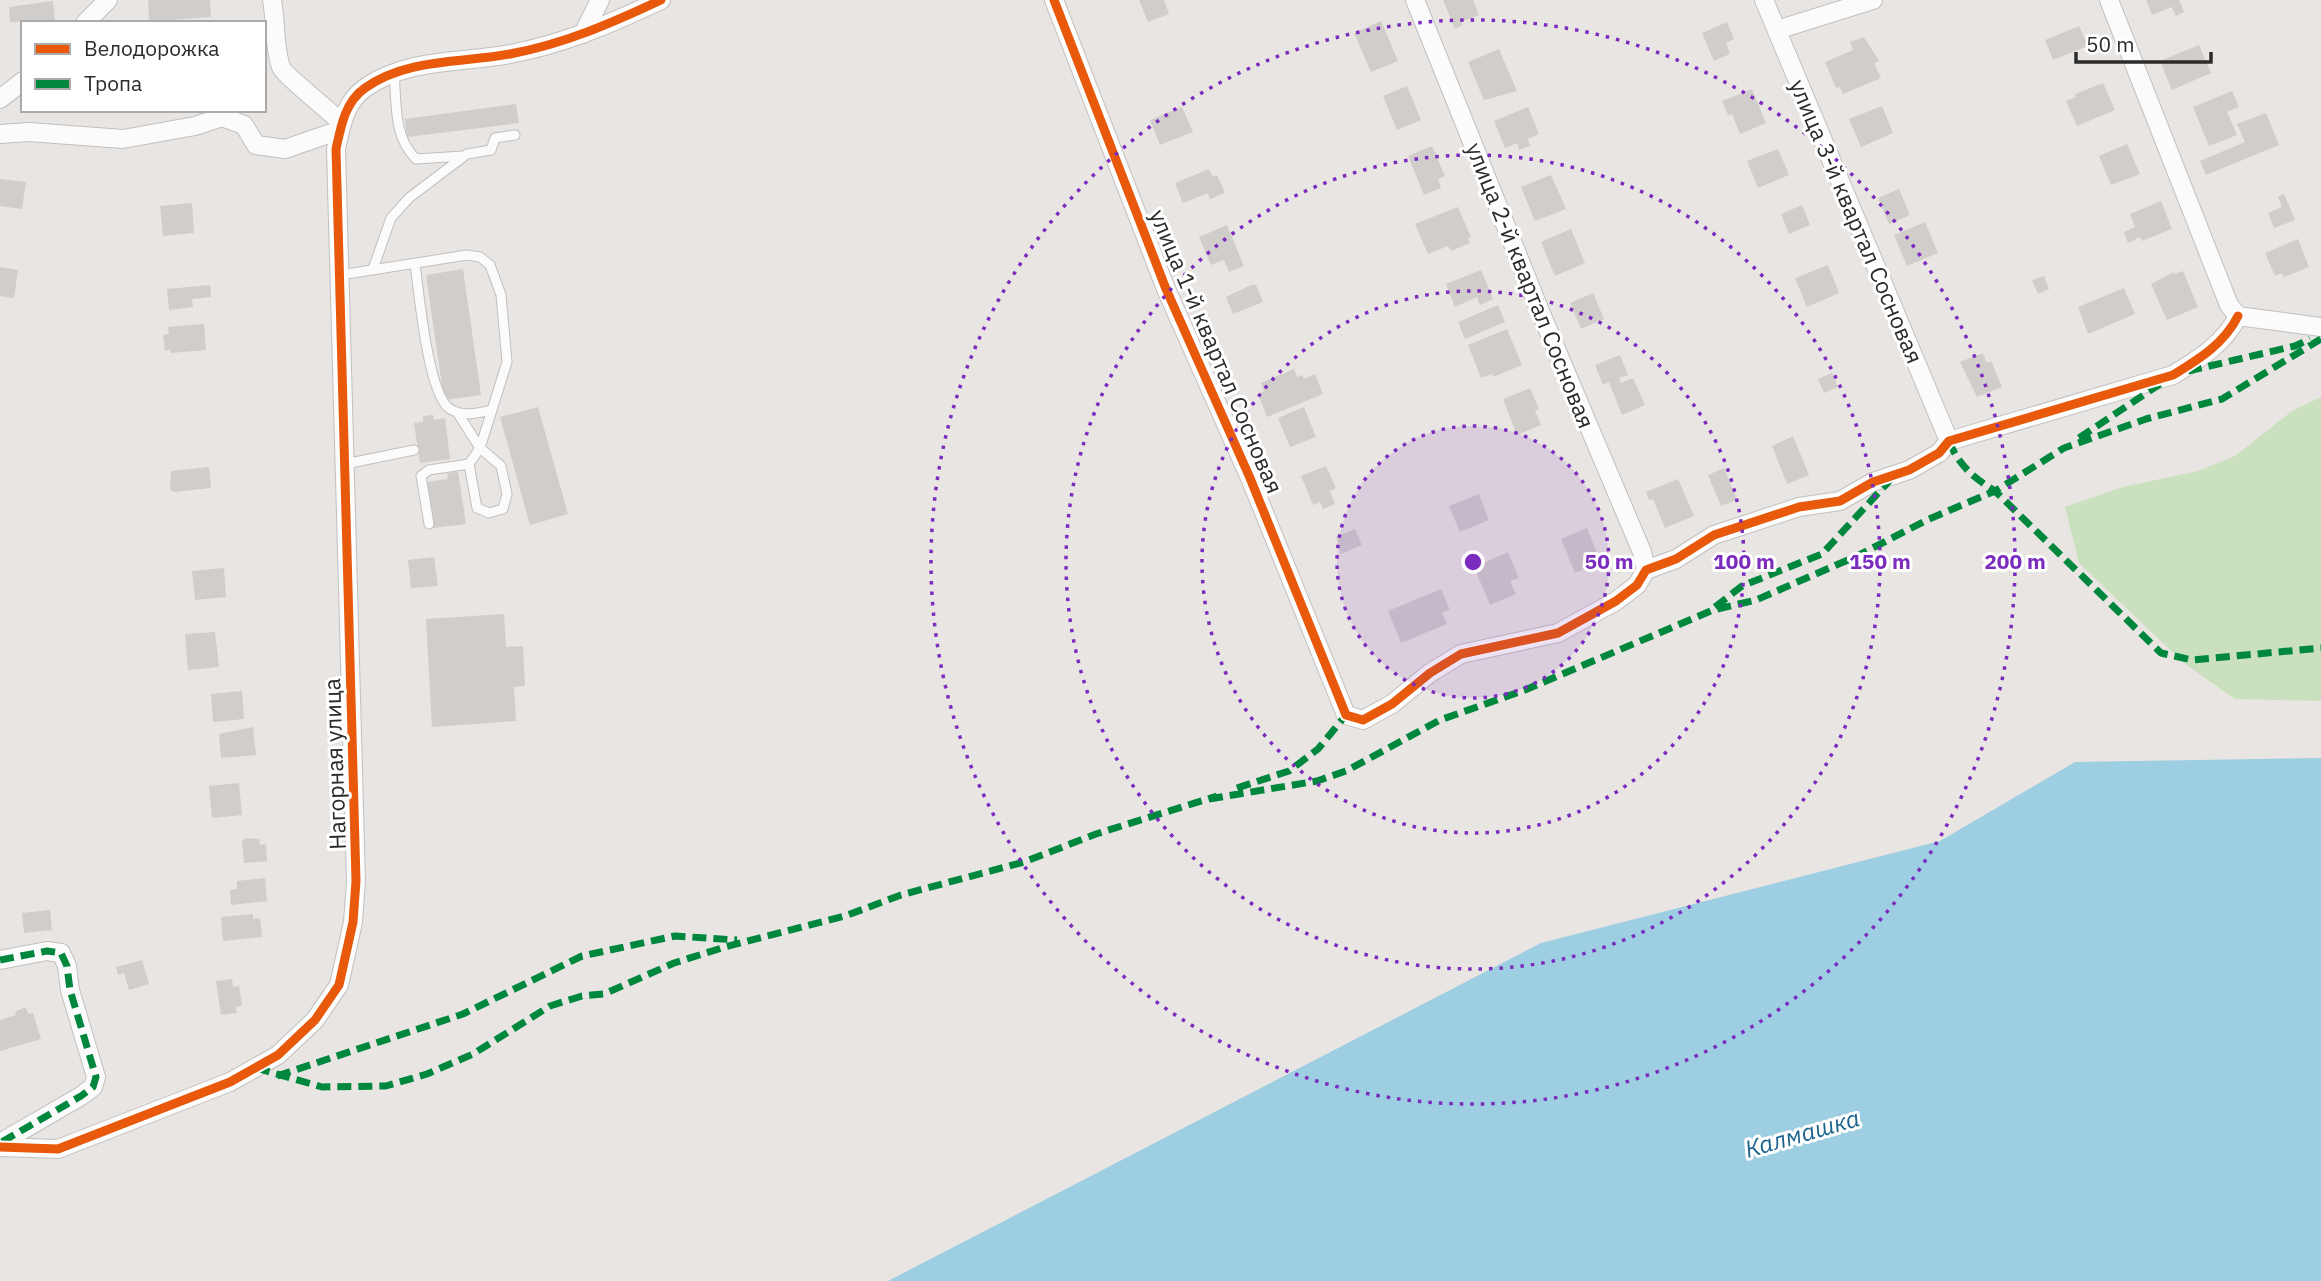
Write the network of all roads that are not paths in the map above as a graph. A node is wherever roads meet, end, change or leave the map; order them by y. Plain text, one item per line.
1 (108, 0) edge
2 (272, 0) edge
3 (600, 0) edge
4 (661, 0) edge
5 (1054, 0) edge
6 (1415, 0) edge
7 (1764, 0) edge
8 (1873, 0) edge
9 (2109, 0) edge
10 (87, 21) edge
11 (1777, 30) junction
12 (583, 34) junction
13 (394, 74) junction
14 (21, 83) edge
15 (0, 99) edge
16 (341, 127) junction
17 (0, 134) edge
18 (515, 135) dead end
19 (465, 156) junction
20 (415, 264) junction
21 (373, 269) junction
22 (340, 275) junction
23 (2238, 316) junction
24 (2321, 327) edge
25 (492, 410) junction
26 (457, 412) junction
27 (1949, 442) junction
28 (480, 448) junction
29 (414, 450) dead end
30 (345, 464) junction
31 (469, 464) junction
32 (429, 524) dead end
33 (1646, 570) junction
34 (0, 960) edge
35 (0, 1145) edge

1 - 10 street
2 - 16 street
3 - 12 street
4 - 12 street
5 - 33 street, улица 1-й квартал Сосновая
6 - 33 street, улица 2-й квартал Сосновая
7 - 11 street, улица 3-й квартал Сосновая
8 - 11 street
9 - 23 street
11 - 27 street, улица 3-й квартал Сосновая
12 - 13 street
13 - 16 street
13 - 19 lane
14 - 15 street
16 - 17 street
16 - 22 street, Нагорная улица
18 - 19 lane
19 - 21 lane
20 - 21 lane
20 - 25 lane
20 - 26 lane
21 - 22 lane
22 - 30 street, Нагорная улица
23 - 24 street
23 - 27 street
25 - 26 lane
25 - 28 lane
26 - 28 lane
27 - 33 street
28 - 31 lane
28 - 31 lane
29 - 30 lane
30 - 35 street, Нагорная улица
31 - 32 lane
34 - 35 street

